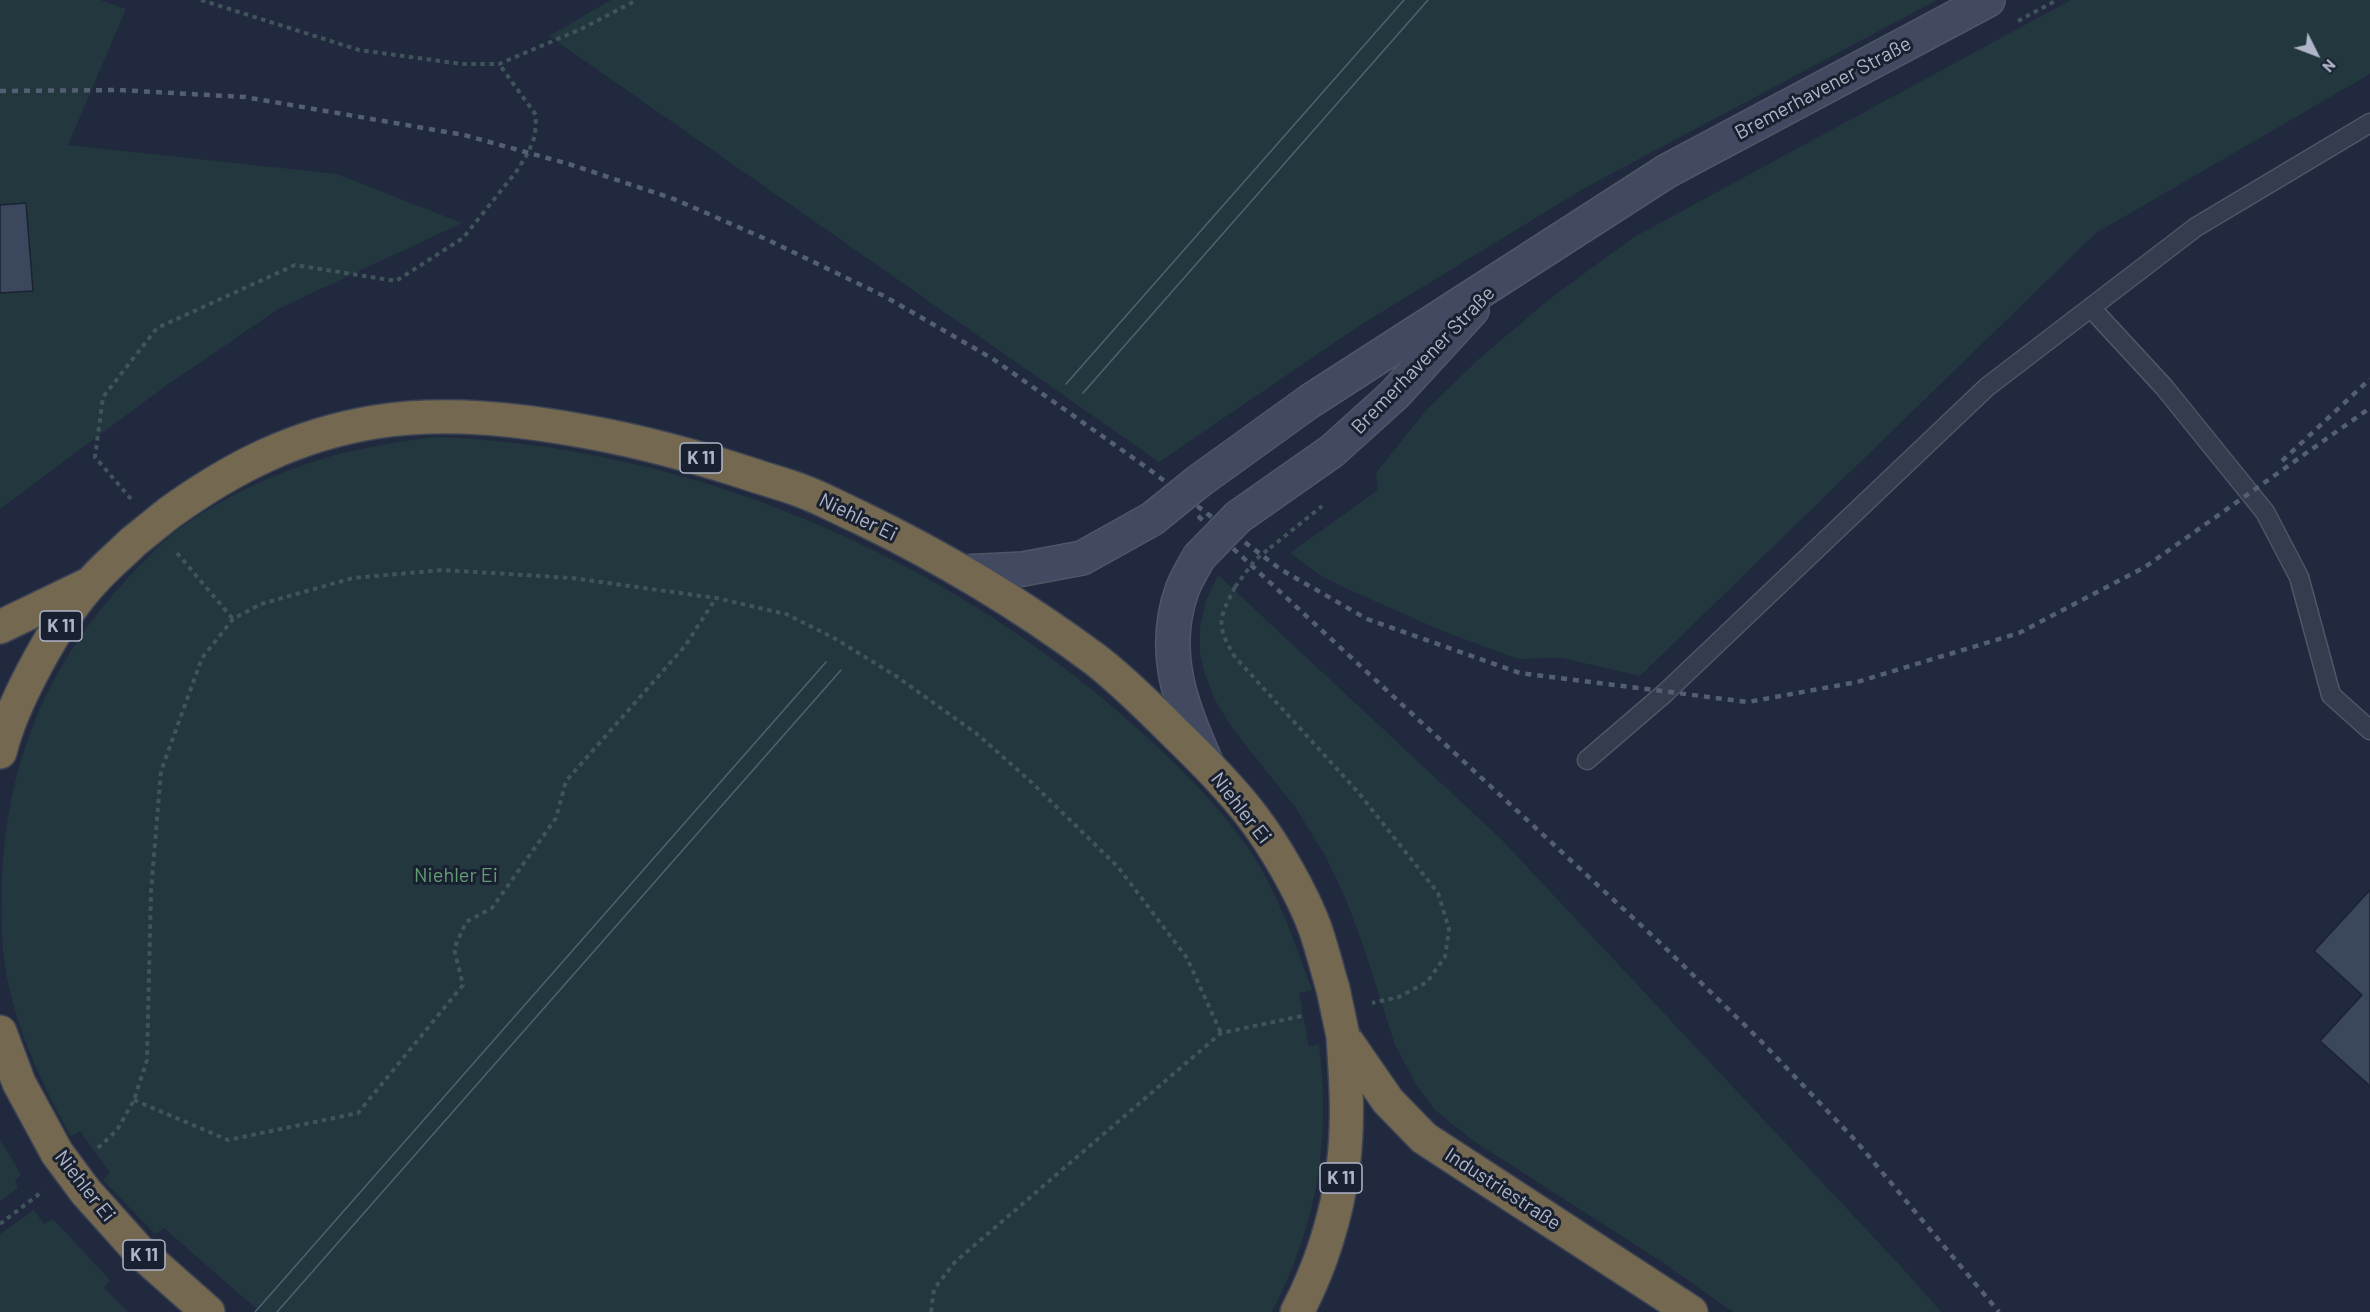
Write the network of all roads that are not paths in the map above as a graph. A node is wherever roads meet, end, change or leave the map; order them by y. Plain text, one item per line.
1 (1988, 0) edge
2 (2370, 123) edge
3 (1506, 273) junction
4 (2091, 308) junction
5 (963, 572) junction
6 (92, 582) junction
7 (0, 627) edge
8 (2370, 730) edge
9 (0, 752) edge
10 (1587, 760) dead end
11 (1206, 762) junction
12 (0, 1032) edge
13 (1343, 1036) junction
14 (208, 1312) edge
15 (1297, 1312) edge
16 (1691, 1312) edge

1 - 3 main road, Bremerhavener Straße / K 11
2 - 4 lane
3 - 5 main road, Bremerhavener Straße / K 11, bridge
3 - 11 main road, Bremerhavener Straße / K 11, bridge
4 - 8 lane
4 - 10 lane
5 - 6 highway, Niehler Ei / K 11, bridge
5 - 11 highway, Niehler Ei / K 11
6 - 7 highway
6 - 9 highway, Niehler Ei / K 11
11 - 13 highway, Niehler Ei / K 11, bridge
12 - 14 highway, Niehler Ei / K 11, bridge
13 - 15 highway, Niehler Ei / K 11
13 - 16 highway, Industriestraße

